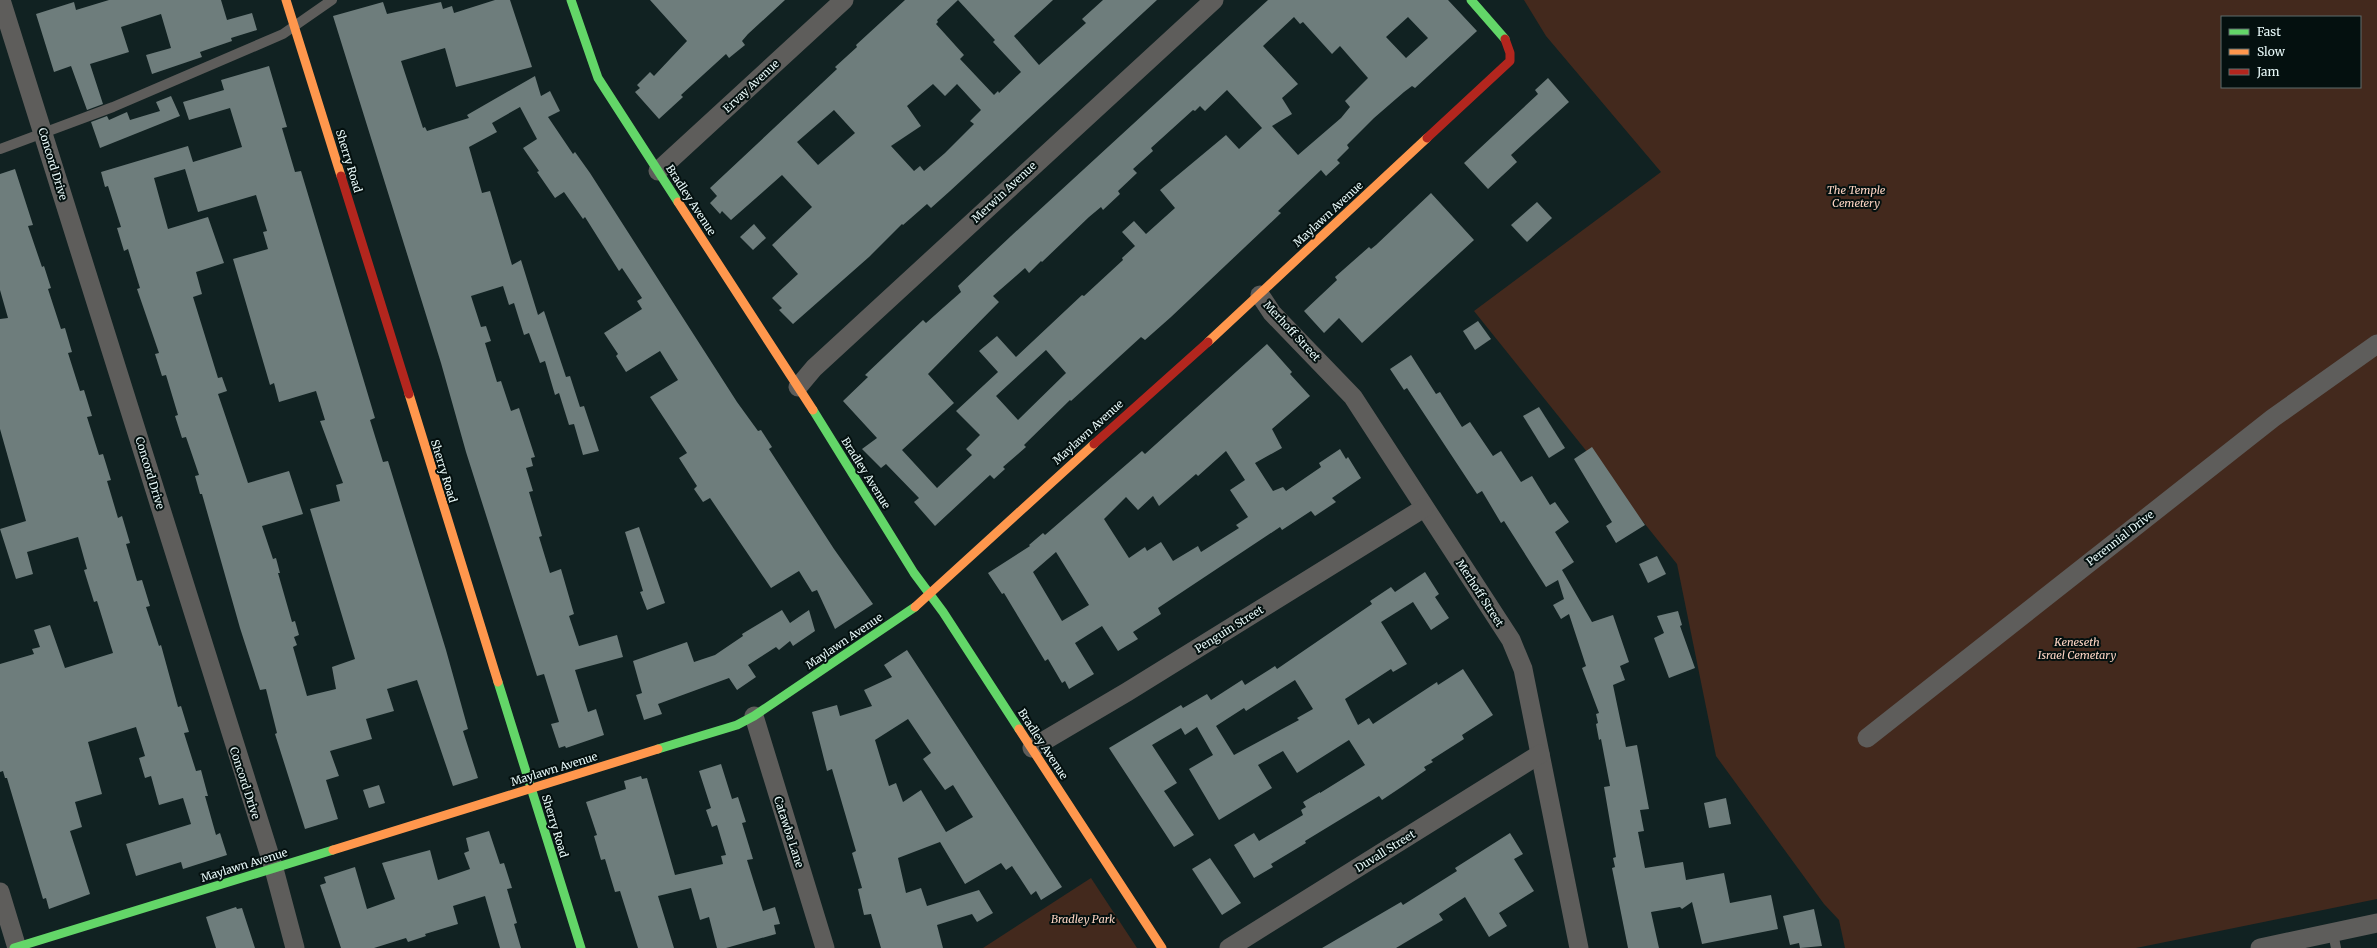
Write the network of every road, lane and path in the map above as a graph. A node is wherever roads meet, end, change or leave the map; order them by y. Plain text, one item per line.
1 (1, 0) edge
2 (286, 0) edge
3 (332, 0) edge
4 (571, 0) edge
5 (844, 0) edge
6 (1214, 0) edge
7 (1471, 0) edge
8 (294, 26) junction
9 (44, 134) junction
10 (0, 149) edge
11 (658, 171) junction
12 (1260, 295) junction
13 (2377, 344) edge
14 (798, 387) junction
15 (1424, 508) junction
16 (929, 595) junction
17 (754, 716) junction
18 (1868, 738) dead end
19 (1032, 748) junction
20 (1540, 754) junction
21 (531, 789) junction
22 (274, 869) junction
23 (0, 892) edge
24 (2377, 923) edge
25 (2327, 941) edge
26 (16, 948) edge
27 (295, 948) edge
28 (580, 948) edge
29 (825, 948) edge
30 (1162, 948) edge
31 (1229, 948) edge
32 (1580, 948) edge
33 (2260, 948) edge

1 - 9 street, Concord Drive
2 - 8 street, Sherry Road
3 - 8 lane
4 - 11 street, Bradley Avenue
5 - 11 street, Ervay Avenue
6 - 14 street, Merwin Avenue
7 - 12 street, Maylawn Avenue
8 - 9 lane
8 - 21 street, Sherry Road
9 - 10 lane
9 - 22 street, Concord Drive
11 - 14 street, Bradley Avenue
12 - 15 street, Merhoff Street
12 - 16 street, Maylawn Avenue
13 - 18 street, Perennial Drive
14 - 16 street, Bradley Avenue
15 - 19 street, Penguin Street
15 - 20 street, Merhoff Street
16 - 17 street, Maylawn Avenue
16 - 19 street, Bradley Avenue
17 - 21 street, Maylawn Avenue
17 - 29 street, Catawba Lane
19 - 30 street, Bradley Avenue
20 - 31 street, Duvall Street
20 - 32 street, Merhoff Street
21 - 22 street, Maylawn Avenue
21 - 28 street, Sherry Road
22 - 26 street, Maylawn Avenue
22 - 27 street, Concord Drive
23 - 26 street
24 - 25 street
25 - 33 street

